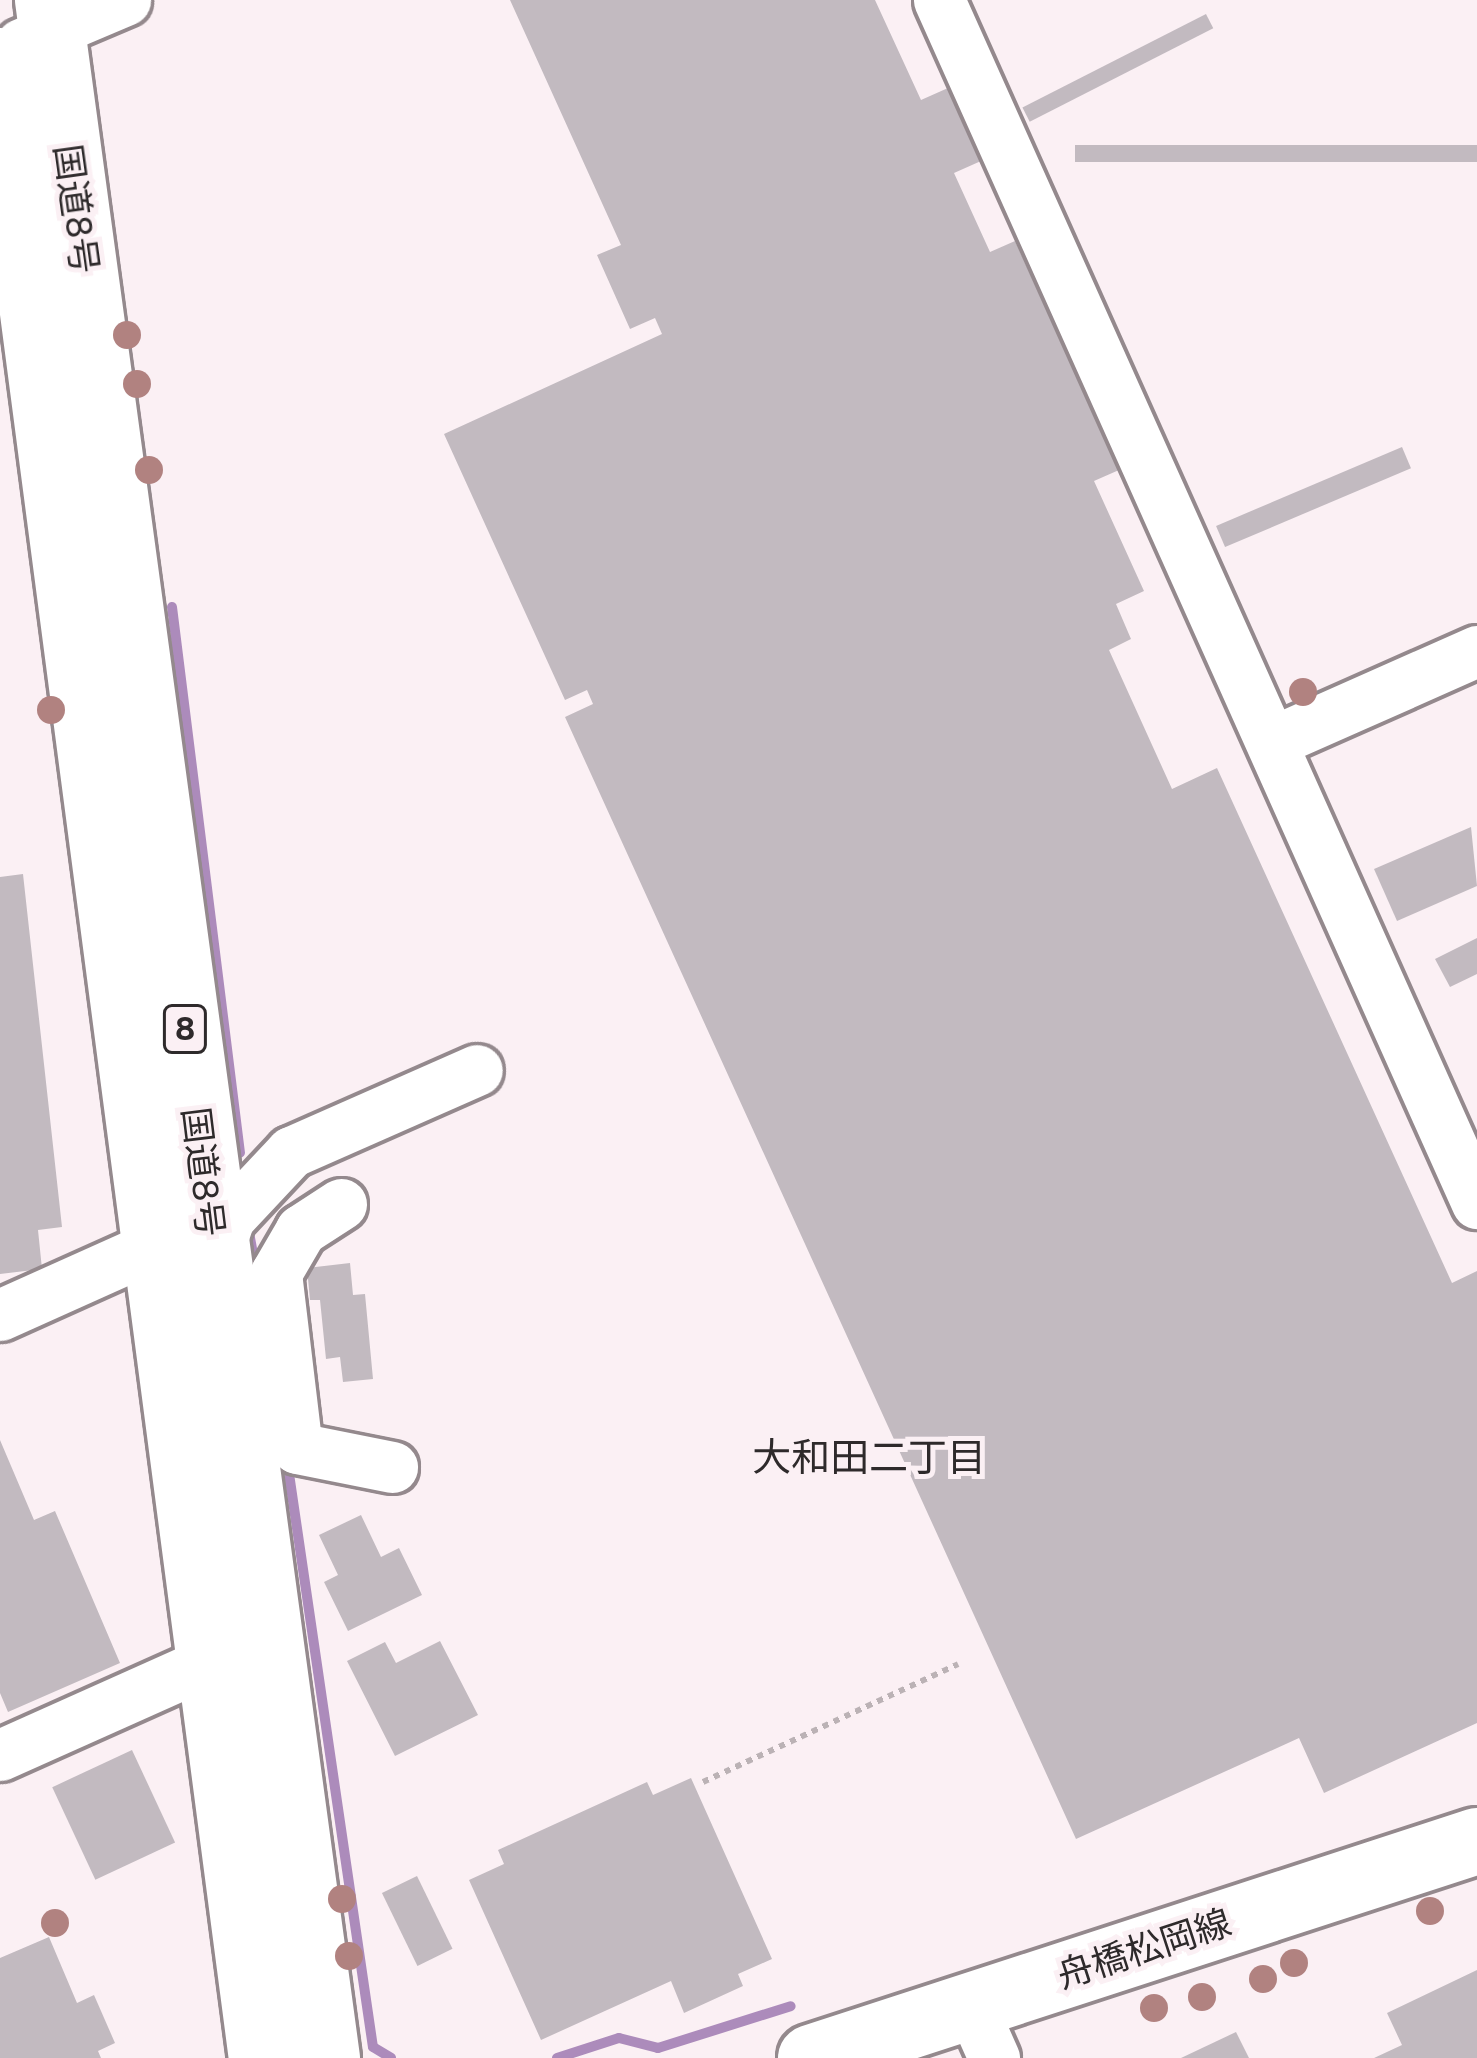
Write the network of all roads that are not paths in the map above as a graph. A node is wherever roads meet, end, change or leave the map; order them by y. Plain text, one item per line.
1 (125, 0) edge
2 (939, 0) edge
3 (25, 36) edge
4 (1477, 650) edge
5 (1274, 742) junction
6 (477, 1070) dead end
7 (1477, 1203) edge
8 (341, 1204) dead end
9 (152, 1247) junction
10 (215, 1260) junction
11 (0, 1315) edge
12 (392, 1467) dead end
13 (208, 1662) junction
14 (0, 1756) edge
15 (1477, 1841) edge
16 (982, 2032) edge
17 (262, 2058) edge
18 (327, 2058) edge
19 (811, 2058) edge

1 - 3 street
2 - 5 street
3 - 9 main road, 国道8号 / 8
3 - 10 main road, 国道8号 / 8
4 - 5 street
5 - 7 street
6 - 10 street
8 - 12 street
9 - 11 street
9 - 13 main road, 国道8号 / 8
10 - 18 main road, 国道8号 / 8
13 - 14 street
13 - 17 main road, 国道8号 / 8
15 - 16 main road, 舟橋松岡線
16 - 19 main road, 舟橋松岡線

